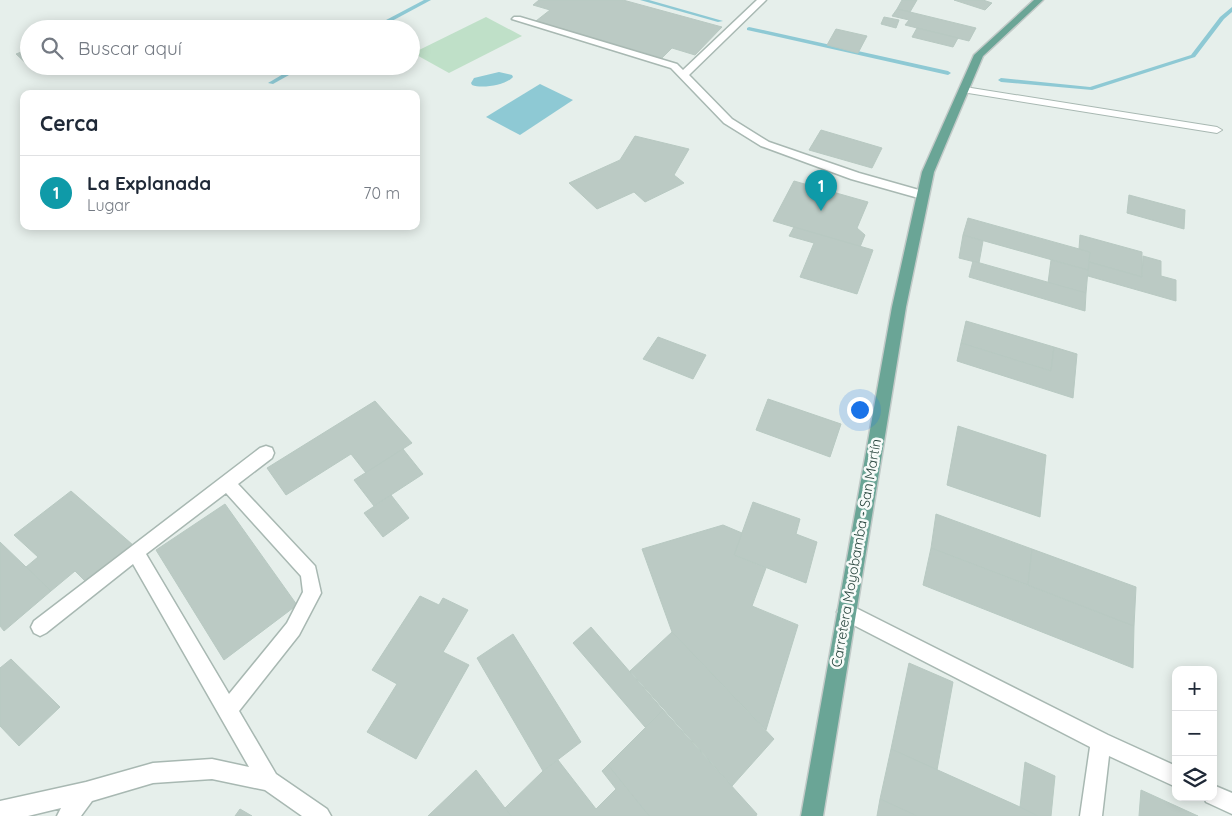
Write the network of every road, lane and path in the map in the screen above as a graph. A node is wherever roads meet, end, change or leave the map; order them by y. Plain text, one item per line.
1 (762, 0) edge
2 (1040, 0) edge
3 (517, 19) dead end
4 (683, 75) junction
5 (965, 90) junction
6 (1217, 130) dead end
7 (922, 195) junction
8 (266, 453) dead end
9 (227, 483) junction
10 (135, 552) junction
11 (846, 612) junction
12 (40, 627) dead end
13 (228, 710) junction
14 (1100, 742) junction
15 (1172, 776) edge
16 (269, 781) junction
17 (86, 792) junction
18 (1217, 797) edge
19 (1232, 804) edge
20 (0, 812) edge
21 (68, 816) edge
22 (320, 816) edge
23 (812, 816) edge
24 (1091, 816) edge

1 - 4 street
2 - 5 main road, Carretera Moyobamba - San Martín
3 - 4 street
4 - 7 street
5 - 6 lane
5 - 7 main road, Carretera Moyobamba - San Martín
7 - 11 main road, Carretera Moyobamba - San Martín
8 - 9 street
9 - 10 street
9 - 13 street
10 - 12 street
10 - 13 street
11 - 14 street
11 - 23 main road, Carretera Moyobamba - San Martín
13 - 16 street
14 - 15 street
14 - 24 street
16 - 17 street
16 - 22 street
17 - 20 street
17 - 21 street
18 - 19 street

